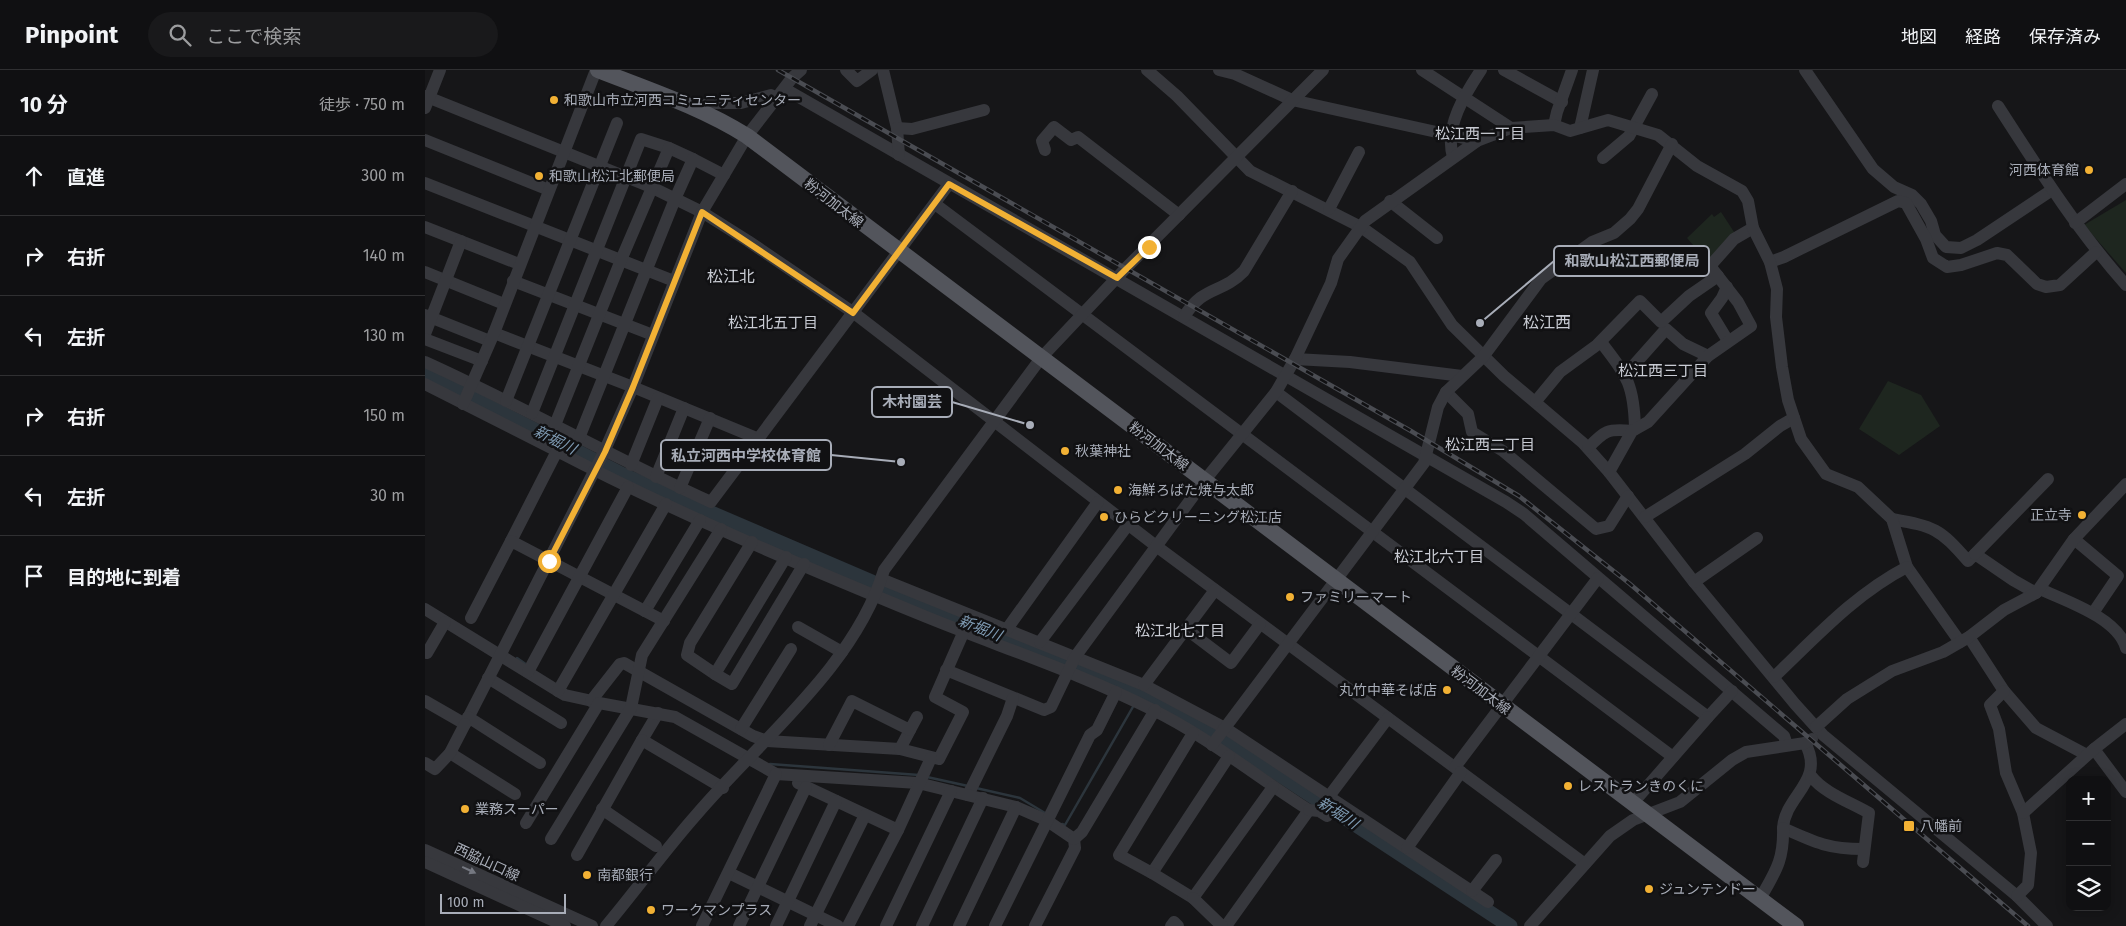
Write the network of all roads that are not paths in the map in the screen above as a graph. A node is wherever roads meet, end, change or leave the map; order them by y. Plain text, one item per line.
1 (440, 70) edge
2 (597, 70) edge
3 (800, 70) edge
4 (846, 70) edge
5 (872, 70) edge
6 (883, 70) edge
7 (1147, 70) edge
8 (1219, 70) edge
9 (1323, 70) edge
10 (1422, 70) edge
11 (1481, 70) edge
12 (1504, 70) edge
13 (1572, 70) edge
14 (1593, 70) edge
15 (1805, 70) edge
16 (628, 75) edge
17 (1568, 85) junction
18 (1589, 89) junction
19 (781, 93) junction
20 (1652, 94) dead end
21 (1464, 96) junction
22 (1292, 100) junction
23 (426, 101) edge
24 (1562, 102) junction
25 (1998, 106) dead end
26 (701, 110) junction
27 (984, 110) dead end
28 (617, 123) dead end
29 (1554, 126) junction
30 (897, 128) junction
31 (1511, 128) junction
32 (1580, 128) junction
33 (1633, 129) junction
34 (1451, 135) junction
35 (747, 136) junction
36 (425, 140) edge
37 (1477, 140) junction
38 (1672, 144) junction
39 (669, 148) junction
40 (1045, 150) dead end
41 (565, 152) junction
42 (1359, 152) dead end
43 (899, 155) junction
44 (1453, 157) junction
45 (1235, 158) junction
46 (1603, 158) dead end
47 (693, 159) junction
48 (599, 166) junction
49 (724, 175) junction
50 (625, 177) junction
51 (425, 183) edge
52 (949, 184) junction
53 (2126, 184) edge
54 (651, 187) junction
55 (549, 190) junction
56 (2051, 190) junction
57 (1292, 191) junction
58 (675, 199) junction
59 (1390, 201) junction
60 (935, 204) junction
61 (1329, 210) junction
62 (702, 212) junction
63 (1179, 215) junction
64 (2075, 222) junction
65 (535, 226) junction
66 (425, 227) edge
67 (1361, 227) junction
68 (1753, 228) junction
69 (1930, 237) junction
70 (1437, 238) dead end
71 (569, 240) junction
72 (461, 241) junction
73 (596, 250) junction
74 (898, 252) junction
75 (2096, 252) junction
76 (621, 260) junction
77 (1770, 262) junction
78 (519, 264) junction
79 (647, 270) junction
80 (425, 272) edge
81 (1718, 276) junction
82 (1117, 278) junction
83 (446, 280) junction
84 (513, 280) junction
85 (674, 281) junction
86 (2126, 285) edge
87 (1727, 287) junction
88 (548, 294) junction
89 (505, 304) junction
90 (575, 305) junction
91 (853, 313) junction
92 (1084, 313) junction
93 (601, 315) junction
94 (428, 316) edge
95 (1184, 317) junction
96 (625, 324) junction
97 (425, 334) edge
98 (653, 335) junction
99 (492, 337) junction
100 (425, 339) edge
101 (1728, 341) junction
102 (1601, 342) junction
103 (527, 345) junction
104 (554, 355) junction
105 (1483, 356) junction
106 (1708, 356) junction
107 (1041, 358) junction
108 (1295, 359) junction
109 (482, 361) junction
110 (425, 362) edge
111 (580, 365) junction
112 (1626, 374) junction
113 (605, 375) junction
114 (1284, 376) junction
115 (1462, 376) junction
116 (472, 383) junction
117 (425, 384) edge
118 (633, 387) junction
119 (1276, 392) junction
120 (1446, 392) junction
121 (658, 398) junction
122 (506, 401) junction
123 (1536, 401) junction
124 (463, 404) junction
125 (684, 408) junction
126 (532, 413) junction
127 (710, 418) junction
128 (1794, 418) junction
129 (995, 421) junction
130 (555, 425) junction
131 (1633, 430) junction
132 (1241, 432) junction
133 (579, 438) junction
134 (759, 439) junction
135 (1588, 448) junction
136 (557, 451) junction
137 (605, 452) junction
138 (1428, 455) junction
139 (631, 465) junction
140 (594, 471) junction
141 (1609, 472) junction
142 (656, 477) junction
143 (2048, 479) dead end
144 (1205, 480) junction
145 (2126, 484) edge
146 (629, 487) junction
147 (680, 488) junction
148 (1405, 489) junction
149 (1628, 496) junction
150 (1098, 502) junction
151 (666, 504) junction
152 (1645, 517) junction
153 (1892, 519) junction
154 (700, 520) junction
155 (1128, 525) junction
156 (721, 529) junction
157 (1372, 531) junction
158 (1757, 538) dead end
159 (2074, 539) junction
160 (511, 541) junction
161 (752, 542) junction
162 (1156, 546) junction
163 (1975, 554) junction
164 (786, 557) junction
165 (549, 561) junction
166 (804, 564) junction
167 (1907, 567) junction
168 (883, 574) junction
169 (579, 577) junction
170 (1598, 578) junction
171 (2122, 580) edge
172 (1335, 581) junction
173 (1694, 582) junction
174 (1215, 590) junction
175 (2038, 591) junction
176 (613, 595) junction
177 (876, 595) junction
178 (425, 609) edge
179 (645, 611) junction
180 (2093, 613) junction
181 (1571, 614) junction
182 (471, 618) dead end
183 (663, 621) junction
184 (445, 622) junction
185 (1260, 624) junction
186 (798, 626) dead end
187 (1007, 629) junction
188 (1186, 629) junction
189 (963, 632) junction
190 (2124, 639) edge
191 (1965, 640) junction
192 (1039, 642) junction
193 (1287, 644) junction
194 (791, 648) dead end
195 (841, 652) junction
196 (500, 654) junction
197 (426, 655) edge
198 (1539, 656) junction
199 (1075, 657) junction
200 (946, 670) junction
201 (639, 671) junction
202 (528, 672) junction
203 (1067, 672) junction
204 (715, 674) junction
205 (1774, 677) junction
206 (489, 678) junction
207 (1144, 684) junction
208 (558, 691) junction
209 (1732, 691) junction
210 (2004, 691) junction
211 (1115, 692) junction
212 (1013, 698) junction
213 (425, 701) edge
214 (595, 702) junction
215 (1501, 705) junction
216 (631, 708) junction
217 (1155, 710) junction
218 (658, 713) junction
219 (917, 717) dead end
220 (1707, 717) junction
221 (1388, 718) junction
222 (467, 721) junction
223 (561, 723) dead end
224 (2126, 724) edge
225 (741, 729) junction
226 (910, 730) junction
227 (1820, 731) junction
228 (1193, 733) junction
229 (1219, 736) junction
230 (642, 740) junction
231 (767, 741) junction
232 (1805, 743) junction
233 (829, 745) junction
234 (1787, 745) junction
235 (901, 749) junction
236 (2090, 752) junction
237 (450, 753) junction
238 (1229, 756) junction
239 (1673, 757) junction
240 (931, 758) junction
241 (750, 759) junction
242 (540, 762) dead end
243 (425, 763) edge
244 (1458, 769) junction
245 (783, 774) junction
246 (1811, 776) junction
247 (918, 783) junction
248 (805, 787) junction
249 (1273, 787) junction
250 (723, 788) junction
251 (951, 791) junction
252 (2126, 792) edge
253 (515, 794) dead end
254 (968, 794) junction
255 (983, 798) junction
256 (836, 801) junction
257 (1632, 804) junction
258 (1016, 807) junction
259 (1322, 807) junction
260 (602, 809) junction
261 (2023, 813) junction
262 (865, 815) junction
263 (1647, 815) junction
264 (1046, 820) junction
265 (526, 823) dead end
266 (1783, 828) junction
267 (898, 830) junction
268 (551, 839) dead end
269 (1074, 839) junction
270 (656, 846) dead end
271 (1407, 848) junction
272 (1863, 849) junction
273 (425, 850) edge
274 (577, 855) dead end
275 (1496, 860) dead end
276 (425, 862) edge
277 (1863, 862) dead end
278 (1585, 864) junction
279 (729, 872) junction
280 (1152, 873) junction
281 (758, 886) junction
282 (1472, 891) junction
283 (2017, 896) junction
284 (1193, 898) junction
285 (1760, 899) junction
286 (788, 901) junction
287 (1488, 902) dead end
288 (813, 920) edge
289 (2034, 921) edge
290 (565, 926) edge
291 (592, 926) edge
292 (606, 926) edge
293 (702, 926) edge
294 (739, 926) edge
295 (776, 926) edge
296 (838, 926) edge
297 (847, 926) edge
298 (886, 926) edge
299 (922, 926) edge
300 (959, 926) edge
301 (995, 926) edge
302 (1035, 926) edge
303 (1171, 926) edge
304 (1178, 926) edge
305 (1224, 926) edge
306 (1530, 926) edge
307 (1796, 926) edge
308 (2047, 926) edge

1 - 23 street
2 - 16 main road, 粉河加太線
2 - 41 street
3 - 19 street
4 - 5 street
6 - 30 street
7 - 45 street
8 - 22 street
9 - 22 street
10 - 21 street
11 - 21 street
12 - 24 street
13 - 17 street
14 - 18 street
15 - 69 street
16 - 26 main road, 粉河加太線
17 - 18 street
17 - 24 street
18 - 32 street
19 - 26 street
19 - 35 street
19 - 43 street
20 - 33 street
21 - 31 street
21 - 34 street
22 - 34 street
22 - 45 street
23 - 41 street
24 - 29 street
25 - 56 street
26 - 35 main road, 粉河加太線
27 - 30 street
28 - 48 street
29 - 31 street
29 - 32 street
30 - 43 street
31 - 37 street
32 - 33 street
33 - 38 street
33 - 46 street
34 - 37 street
34 - 44 street
35 - 49 street
35 - 74 main road, 粉河加太線
36 - 55 street
37 - 44 street
38 - 68 street
38 - 105 street
39 - 47 street
39 - 50 street
39 - 54 street
40 - 63 street
41 - 48 street
41 - 55 street
42 - 61 street
43 - 52 street
44 - 59 street
45 - 57 street
45 - 63 street
47 - 49 street
47 - 58 street
48 - 50 street
48 - 71 street
49 - 62 street
50 - 54 street
50 - 73 street
51 - 65 street
52 - 60 street
52 - 82 street
53 - 64 street
54 - 58 street
54 - 76 street
55 - 65 street
56 - 64 street
56 - 69 street
57 - 61 street
57 - 95 street
58 - 62 street
58 - 79 street
59 - 67 street
59 - 70 street
60 - 74 street
60 - 92 street
61 - 67 street
62 - 85 street
62 - 91 street
63 - 82 street
64 - 75 street
65 - 71 street
65 - 78 street
66 - 72 street
67 - 105 street
67 - 108 street
68 - 77 street
68 - 81 street
69 - 75 street
69 - 77 street
71 - 73 street
71 - 88 street
72 - 78 street
72 - 83 street
73 - 76 street
73 - 90 street
74 - 91 street
74 - 107 main road, 粉河加太線
75 - 86 street
76 - 79 street
76 - 93 street
77 - 128 street
78 - 84 street
79 - 85 street
79 - 96 street
80 - 83 street
81 - 87 street
81 - 102 street
82 - 92 street
82 - 95 street
83 - 89 street
83 - 94 street
84 - 88 street
84 - 89 street
85 - 98 street
87 - 101 street
87 - 101 street
88 - 90 street
88 - 103 street
89 - 99 street
90 - 93 street
90 - 104 street
91 - 129 street
91 - 134 street
92 - 107 street
92 - 132 street
93 - 96 street
93 - 111 street
94 - 97 street
94 - 99 street
95 - 114 street
96 - 98 street
96 - 113 street
98 - 118 street
99 - 103 street
99 - 109 street
100 - 109 street
101 - 106 street
102 - 112 street
102 - 123 street
103 - 104 street
103 - 122 street
104 - 111 street
104 - 126 street
105 - 115 street
105 - 123 street
106 - 112 street
106 - 131 street
107 - 129 street
107 - 144 main road, 粉河加太線
108 - 114 street
108 - 115 street
109 - 116 street
110 - 116 street
111 - 113 street
111 - 130 street
112 - 131 street
113 - 118 street
113 - 133 street
114 - 119 street
114 - 138 street
115 - 120 street
116 - 122 street
116 - 124 street
117 - 124 street
118 - 121 street
118 - 137 street
119 - 132 street
119 - 148 street
120 - 138 street
120 - 149 street
121 - 125 street
121 - 139 street
122 - 126 street
123 - 135 street
124 - 136 street
125 - 127 street
125 - 142 street
126 - 130 street
127 - 134 street
127 - 147 street
128 - 152 street
128 - 153 street
129 - 150 street
129 - 168 street
130 - 133 street
131 - 135 street
131 - 141 street
132 - 144 street
132 - 157 street
133 - 137 street
134 - 147 street
135 - 141 street
136 - 140 street
136 - 160 street
137 - 139 street
137 - 140 street
138 - 148 street
138 - 170 street
139 - 142 street
140 - 146 street
140 - 165 street
141 - 149 street
142 - 147 street
143 - 163 street
144 - 162 street
144 - 172 main road, 粉河加太線
145 - 159 street
146 - 151 street
146 - 169 street
148 - 157 street
148 - 181 street
149 - 152 street
150 - 155 street
150 - 187 street
151 - 154 street
151 - 176 street
152 - 173 street
153 - 163 street
153 - 167 street
154 - 156 street
154 - 179 street
155 - 162 street
155 - 192 street
156 - 161 street
156 - 183 street
157 - 172 street
157 - 198 street
158 - 173 street
159 - 171 street
159 - 175 street
160 - 165 street
160 - 182 street
161 - 164 street
161 - 204 street
162 - 174 street
162 - 199 street
163 - 175 street
164 - 166 street
164 - 204 street
165 - 169 street
165 - 196 street
166 - 177 street
166 - 204 street
167 - 191 street
167 - 205 street
168 - 177 street
168 - 187 street
169 - 176 street
169 - 202 street
170 - 181 street
170 - 209 street
171 - 180 street
172 - 193 street
172 - 215 main road, 粉河加太線
173 - 205 street
174 - 185 street
174 - 188 street
175 - 180 street
175 - 191 street
176 - 179 street
176 - 208 street
177 - 189 street
177 - 195 street
178 - 184 street
179 - 183 street
180 - 190 street
181 - 198 street
181 - 220 street
183 - 201 street
184 - 196 street
184 - 197 street
185 - 188 street
185 - 193 street
186 - 195 street
187 - 192 street
188 - 207 street
189 - 200 street
189 - 203 street
191 - 210 street
191 - 227 street
192 - 199 street
193 - 221 street
193 - 229 street
194 - 225 street
195 - 231 street
196 - 202 street
196 - 206 street
198 - 215 street
198 - 239 street
199 - 203 street
199 - 207 street
200 - 212 street
200 - 240 street
201 - 214 street
201 - 216 street
201 - 225 street
202 - 208 street
203 - 211 street
203 - 212 street
205 - 227 street
206 - 222 street
206 - 223 street
207 - 229 street
208 - 214 street
209 - 220 street
209 - 234 street
210 - 236 street
210 - 261 street
211 - 217 street
211 - 264 street
212 - 254 street
213 - 222 street
214 - 216 street
214 - 265 street
215 - 244 street
215 - 257 main road, 粉河加太線
216 - 218 street
216 - 268 street
217 - 228 street
217 - 269 street
218 - 230 street
218 - 241 street
219 - 226 street
220 - 239 street
221 - 244 street
221 - 259 street
222 - 237 street
222 - 242 street
224 - 236 street
225 - 231 street
226 - 233 street
226 - 235 street
227 - 232 street
227 - 283 street
228 - 229 street
228 - 280 street
229 - 238 street
229 - 259 street
230 - 250 street
230 - 260 street
231 - 233 street
231 - 241 street
232 - 234 street
232 - 246 street
233 - 235 street
234 - 263 street
235 - 240 street
236 - 252 street
236 - 261 street
237 - 243 street
237 - 253 street
238 - 249 street
238 - 280 street
239 - 257 street
240 - 247 street
241 - 245 street
241 - 250 street
244 - 271 street
244 - 278 street
245 - 247 street
245 - 248 street
245 - 279 street
246 - 266 street
246 - 272 street
247 - 251 street
247 - 267 street
248 - 256 street
248 - 281 street
249 - 259 street
249 - 284 street
250 - 292 street
251 - 254 street
251 - 298 street
254 - 255 street
255 - 258 street
255 - 299 street
256 - 262 street
256 - 286 street
257 - 263 main road, 粉河加太線
258 - 264 street
258 - 300 street
259 - 271 street
259 - 305 street
260 - 270 street
260 - 274 street
261 - 283 street
262 - 267 street
262 - 288 street
263 - 278 street
263 - 285 main road, 粉河加太線
264 - 269 street
264 - 301 street
266 - 272 street
266 - 285 street
267 - 297 street
269 - 302 street
271 - 282 street
272 - 277 street
273 -> 291 street, 西脇山口線
275 - 282 street
276 - 290 street, 西脇山口線
278 - 306 street
279 - 281 street
279 - 293 street
280 - 284 street
281 - 286 street
281 - 294 street
282 - 287 street
283 - 289 street
284 - 305 street
285 - 307 main road, 粉河加太線
286 - 288 street
286 - 295 street
288 - 296 street
289 - 308 street
303 - 304 street

